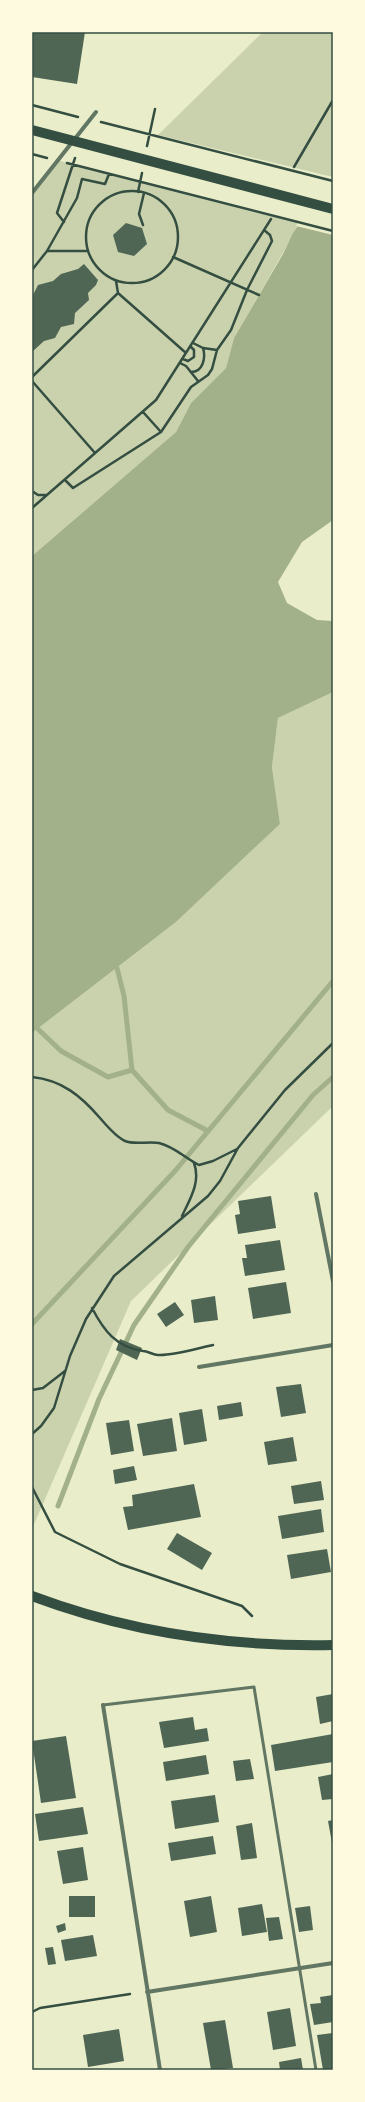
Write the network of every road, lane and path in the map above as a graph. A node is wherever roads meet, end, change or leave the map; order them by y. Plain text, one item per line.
1 (333, 100) edge
2 (32, 105) edge
3 (96, 112) dead end
4 (86, 119) dead end
5 (94, 121) dead end
6 (32, 130) edge
7 (32, 154) edge
8 (54, 160) dead end
9 (61, 162) dead end
10 (294, 167) dead end
11 (71, 172) dead end
12 (109, 174) junction
13 (333, 181) edge
14 (32, 193) edge
15 (144, 193) junction
16 (333, 209) edge
17 (271, 219) dead end
18 (64, 222) junction
19 (143, 225) dead end
20 (264, 230) junction
21 (333, 231) edge
22 (47, 250) junction
23 (88, 251) junction
24 (174, 257) junction
25 (32, 270) edge
26 (116, 280) junction
27 (230, 283) junction
28 (247, 290) junction
29 (118, 293) junction
30 (259, 295) dead end
31 (193, 343) junction
32 (191, 347) junction
33 (204, 348) junction
34 (217, 350) junction
35 (186, 353) junction
36 (182, 359) junction
37 (180, 363) junction
38 (191, 372) junction
39 (32, 376) edge
40 (32, 381) edge
41 (198, 381) junction
42 (143, 412) junction
43 (161, 432) junction
44 (95, 453) junction
45 (65, 480) junction
46 (32, 491) edge
47 (47, 496) junction
48 (32, 508) edge
49 (333, 1043) edge
50 (32, 1077) edge
51 (238, 1148) junction
52 (194, 1162) junction
53 (316, 1194) dead end
54 (182, 1217) junction
55 (333, 1281) edge
56 (92, 1308) junction
57 (213, 1345) dead end
58 (333, 1345) edge
59 (199, 1367) dead end
60 (65, 1370) junction
61 (32, 1390) edge
62 (32, 1434) edge
63 (32, 1487) edge
64 (32, 1596) edge
65 (252, 1616) dead end
66 (333, 1645) edge
67 (103, 1705) joint
68 (333, 1963) edge
69 (300, 1968) junction
70 (147, 1992) junction
71 (130, 1994) dead end
72 (32, 2012) edge
73 (160, 2070) edge
74 (316, 2070) edge

1 - 10 path
2 - 4 path
3 - 14 street
5 - 13 path
6 - 16 main road
7 - 8 path
9 - 12 path
11 - 18 path
12 - 18 path
12 - 21 path
15 - 19 path
15 - 23 path
15 - 24 path
17 - 20 path
18 - 22 path
20 - 27 path
20 - 28 path
22 - 23 path
22 - 25 path
23 - 26 path
24 - 26 path
24 - 27 path
26 - 29 path
27 - 28 path
27 - 31 path
28 - 30 path
28 - 34 path
29 - 35 path
29 - 39 path
31 - 32 path
31 - 33 path
32 - 35 path
32 - 36 path
33 - 34 path
33 - 38 path
34 - 41 path
35 - 36 path
36 - 37 path
37 - 38 path
37 - 42 path
38 - 41 path
40 - 44 path
41 - 43 path
42 - 43 path
42 - 44 path
43 - 45 path
44 - 45 path
45 - 47 path
46 - 47 path
47 - 48 path
49 - 51 path
50 - 52 path
51 - 52 path
51 - 54 path
52 - 54 path
53 - 55 street
54 - 56 path
56 - 57 path
56 - 60 path
58 - 59 street
60 - 61 path
60 - 62 path
63 - 65 path
64 - 66 main road
67 - 69 lane
67 - 70 street
68 - 69 street
69 - 70 street
69 - 74 lane
70 - 73 street
71 - 72 path

